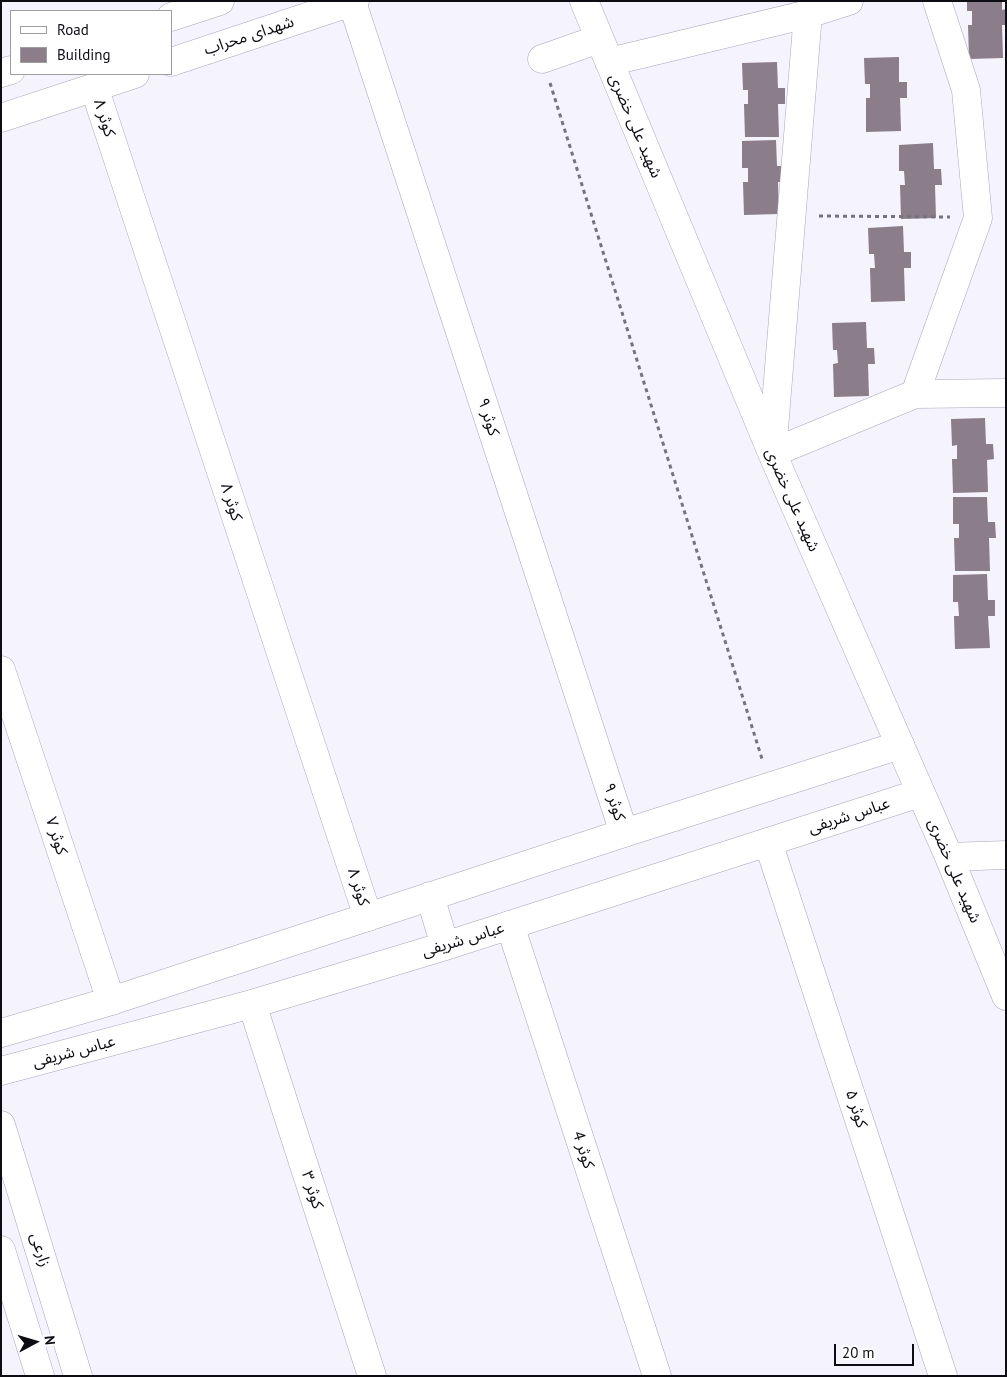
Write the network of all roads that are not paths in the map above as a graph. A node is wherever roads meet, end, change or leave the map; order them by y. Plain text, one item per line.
1 (584, 1) edge
2 (849, 1) edge
3 (937, 1) edge
4 (216, 2) edge
5 (353, 2) edge
6 (808, 14) junction
7 (172, 17) edge
8 (604, 50) junction
9 (542, 59) road end
10 (172, 62) edge
11 (132, 75) edge
12 (94, 88) junction
13 (1, 118) edge
14 (1006, 393) edge
15 (915, 394) junction
16 (772, 453) junction
17 (1, 670) edge
18 (900, 745) junction
19 (920, 793) junction
20 (624, 833) junction
21 (768, 842) junction
22 (1006, 855) edge
23 (949, 857) junction
24 (430, 896) junction
25 (368, 917) junction
26 (510, 925) junction
27 (445, 946) junction
28 (1006, 996) edge
29 (111, 1001) junction
30 (252, 1004) junction
31 (1, 1033) edge
32 (1, 1072) edge
33 (1, 1124) edge
34 (1, 1250) edge
35 (40, 1376) edge
36 (78, 1376) edge
37 (372, 1376) edge
38 (657, 1376) edge
39 (943, 1376) edge

1 - 8 street, شهید علی خضری
2 - 6 street
3 - 15 street
4 - 7 street
5 - 10 street, شهدای محراب
5 - 20 street, کوثر ۹
6 - 8 street
6 - 16 street
8 - 9 street
8 - 16 street, شهید علی خضری
11 - 12 street
12 - 13 street
12 - 25 street, کوثر ۸
14 - 15 street
15 - 16 street
16 - 18 street, شهید علی خضری
17 - 29 street, کوثر ۷
18 - 19 street, شهید علی خضری
18 - 20 street
19 - 21 street, عباس شریفی
19 - 23 street, شهید علی خضری
20 - 24 street
21 - 26 street, عباس شریفی
21 - 39 street, کوثر ۵
22 - 23 street
23 - 28 street, شهید علی خضری
24 - 25 street
24 - 27 street
25 - 29 street
26 - 27 street, عباس شریفی
26 - 38 street, کوثر 4
27 - 30 street, عباس شریفی
29 - 31 street
30 - 32 street, عباس شریفی
30 - 37 street, کوثر ۳
33 - 36 street, زارعی
34 - 35 street

